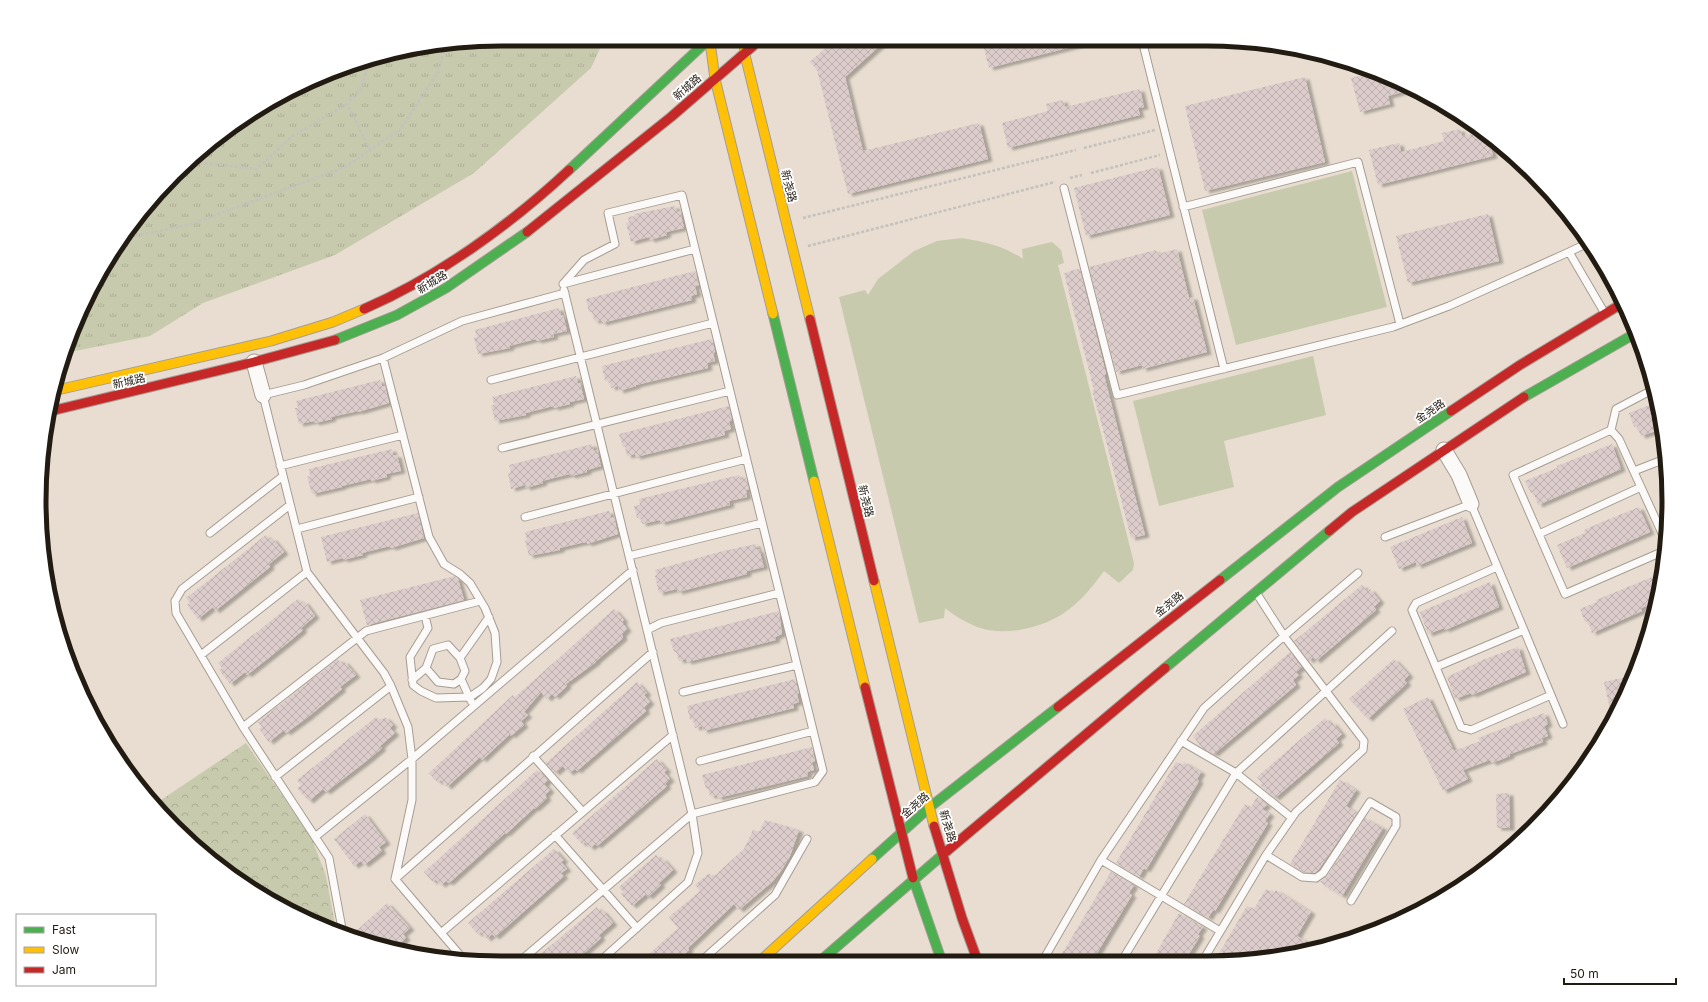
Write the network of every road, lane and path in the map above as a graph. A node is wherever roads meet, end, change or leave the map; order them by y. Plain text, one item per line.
1 (702, 46) edge
2 (711, 46) edge
3 (744, 46) edge
4 (753, 46) edge
5 (1143, 46) edge
6 (444, 50) edge
7 (745, 55) junction
8 (368, 66) edge
9 (364, 67) edge
10 (367, 70) junction
11 (715, 79) junction
12 (347, 104) junction
13 (1163, 128) junction
14 (1084, 148) dead end
15 (370, 150) junction
16 (1076, 150) dead end
17 (1169, 152) junction
18 (197, 163) edge
19 (1091, 173) dead end
20 (1082, 175) dead end
21 (1067, 179) dead end
22 (1059, 181) dead end
23 (1064, 188) dead end
24 (1183, 207) junction
25 (786, 223) junction
26 (131, 237) edge
27 (1583, 245) edge
28 (695, 249) junction
29 (792, 250) junction
30 (1569, 252) junction
31 (563, 284) junction
32 (565, 293) junction
33 (1618, 306) edge
34 (1605, 314) junction
35 (713, 323) junction
36 (1400, 324) junction
37 (1631, 336) edge
38 (581, 357) junction
39 (383, 358) junction
40 (254, 362) junction
41 (1224, 369) junction
42 (491, 380) dead end
43 (60, 389) edge
44 (730, 391) junction
45 (1648, 392) edge
46 (263, 395) junction
47 (56, 410) edge
48 (597, 424) junction
49 (1611, 430) junction
50 (403, 435) junction
51 (502, 448) dead end
52 (1444, 450) junction
53 (746, 459) junction
54 (1660, 460) edge
55 (280, 466) junction
56 (1634, 471) junction
57 (283, 476) junction
58 (1641, 487) junction
59 (614, 493) junction
60 (419, 497) junction
61 (290, 504) junction
62 (1471, 504) junction
63 (525, 517) dead end
64 (762, 523) junction
65 (1661, 525) edge
66 (297, 529) junction
67 (210, 533) dead end
68 (1539, 534) junction
69 (1385, 538) dead end
70 (1659, 553) edge
71 (629, 556) junction
72 (1497, 567) junction
73 (633, 570) junction
74 (307, 572) junction
75 (1358, 573) dead end
76 (1256, 592) junction
77 (779, 593) junction
78 (480, 601) junction
79 (425, 616) junction
80 (489, 617) junction
81 (647, 630) junction
82 (1392, 630) dead end
83 (1524, 630) junction
84 (1284, 636) junction
85 (356, 638) junction
86 (653, 652) junction
87 (200, 655) junction
88 (460, 658) junction
89 (796, 665) junction
90 (1436, 667) junction
91 (426, 668) junction
92 (460, 679) junction
93 (412, 680) junction
94 (391, 686) junction
95 (683, 692) dead end
96 (1327, 692) junction
97 (1551, 696) junction
98 (470, 697) junction
99 (472, 707) junction
100 (1563, 724) dead end
101 (243, 727) junction
102 (813, 731) junction
103 (673, 735) junction
104 (1181, 741) junction
105 (533, 756) junction
106 (412, 758) junction
107 (700, 761) dead end
108 (1236, 774) junction
109 (275, 777) junction
110 (930, 807) junction
111 (582, 812) junction
112 (692, 814) junction
113 (1292, 818) junction
114 (902, 832) junction
115 (555, 835) junction
116 (315, 837) junction
117 (807, 839) dead end
118 (944, 855) junction
119 (1266, 855) junction
120 (1101, 860) junction
121 (395, 879) junction
122 (913, 879) junction
123 (604, 890) junction
124 (1161, 895) junction
125 (1351, 900) dead end
126 (342, 927) edge
127 (637, 928) junction
128 (1220, 931) junction
129 (441, 933) junction
130 (458, 954) edge
131 (526, 956) edge
132 (606, 956) edge
133 (707, 956) edge
134 (766, 956) edge
135 (826, 956) edge
136 (940, 956) edge
137 (976, 956) edge
138 (1045, 956) edge
139 (1125, 956) edge
140 (1205, 956) edge

1 - 43 main road, 新城路
2 - 11 main road
3 - 7 main road, 新尧路
4 - 7 main road, 新城路
5 - 13 lane
6 - 15 path
7 - 11 main road, 新城路
7 - 25 main road, 新尧路
8 - 10 path
9 - 10 path
10 - 12 path
11 - 40 main road, 新城路
11 - 114 main road
12 - 15 path
12 - 18 path
13 - 14 path
13 - 17 lane
15 - 26 path
16 - 25 path
17 - 19 path
17 - 24 lane
20 - 21 path
22 - 29 path
23 - 41 lane
24 - 36 lane
24 - 41 lane
25 - 29 main road, 新尧路
27 - 30 lane
28 - 31 lane
28 - 31 lane
28 - 35 lane
29 - 110 main road, 新尧路
30 - 34 lane
30 - 36 lane
31 - 32 lane
32 - 38 lane
32 - 39 lane
33 - 34 main road, 金尧路
34 - 110 main road, 金尧路
35 - 38 lane
35 - 44 lane
36 - 41 lane
37 - 52 main road
38 - 42 lane
38 - 48 lane
39 - 46 lane
39 - 50 lane
40 - 46 street
40 - 47 main road, 新城路
44 - 48 lane
44 - 53 lane
45 - 49 lane
46 - 55 lane
48 - 51 lane
48 - 59 lane
49 - 56 lane
49 - 68 lane
50 - 55 lane
50 - 60 lane
52 - 62 street
52 - 76 main road
53 - 59 lane
53 - 64 lane
54 - 56 lane
55 - 57 lane
56 - 58 lane
57 - 61 lane
57 - 67 lane
58 - 65 lane
58 - 68 lane
59 - 63 lane
59 - 71 lane
60 - 66 lane
60 - 78 lane
61 - 66 lane
61 - 87 lane
62 - 69 lane
62 - 72 lane
64 - 71 lane
64 - 77 lane
66 - 74 lane
68 - 70 lane
71 - 73 lane
72 - 83 lane
72 - 90 lane
73 - 81 lane
73 - 99 lane
74 - 85 lane
74 - 87 lane
75 - 84 lane
76 - 84 lane
76 - 118 main road
77 - 81 lane
77 - 89 lane
78 - 79 lane
78 - 80 lane
79 - 85 lane
79 - 93 lane
80 - 88 lane
80 - 98 lane
81 - 86 lane
82 - 96 lane
83 - 90 lane
83 - 97 lane
84 - 96 lane
84 - 104 lane
85 - 94 lane
85 - 101 lane
86 - 103 lane
86 - 105 lane
87 - 101 lane
88 - 91 lane
88 - 92 lane
89 - 95 lane
89 - 102 lane
90 - 97 lane
91 - 92 lane
91 - 93 lane
92 - 98 lane
93 - 98 lane
94 - 106 lane
94 - 109 lane
96 - 108 lane
96 - 113 lane
97 - 100 lane
98 - 99 lane
99 - 106 lane
101 - 109 lane
102 - 107 lane
102 - 112 lane
103 - 111 lane
103 - 112 lane
104 - 108 lane
104 - 120 lane
105 - 111 lane
105 - 121 lane
106 - 116 lane
106 - 121 lane
108 - 113 lane
108 - 124 lane
109 - 116 lane
110 - 114 main road, 金尧路
110 - 118 main road, 新尧路
111 - 115 lane
112 - 123 lane
112 - 127 lane
113 - 119 lane
114 - 122 main road
114 - 134 main road, 金尧路
115 - 123 lane
115 - 129 lane
116 - 126 lane
117 - 133 lane
118 - 122 main road
118 - 137 main road, 新尧路
119 - 125 lane
119 - 128 lane
120 - 124 lane
120 - 138 lane
121 - 129 lane
122 - 135 main road
122 - 136 main road
123 - 127 lane
123 - 131 lane
124 - 128 lane
124 - 139 lane
127 - 132 lane
128 - 140 lane
129 - 130 lane

